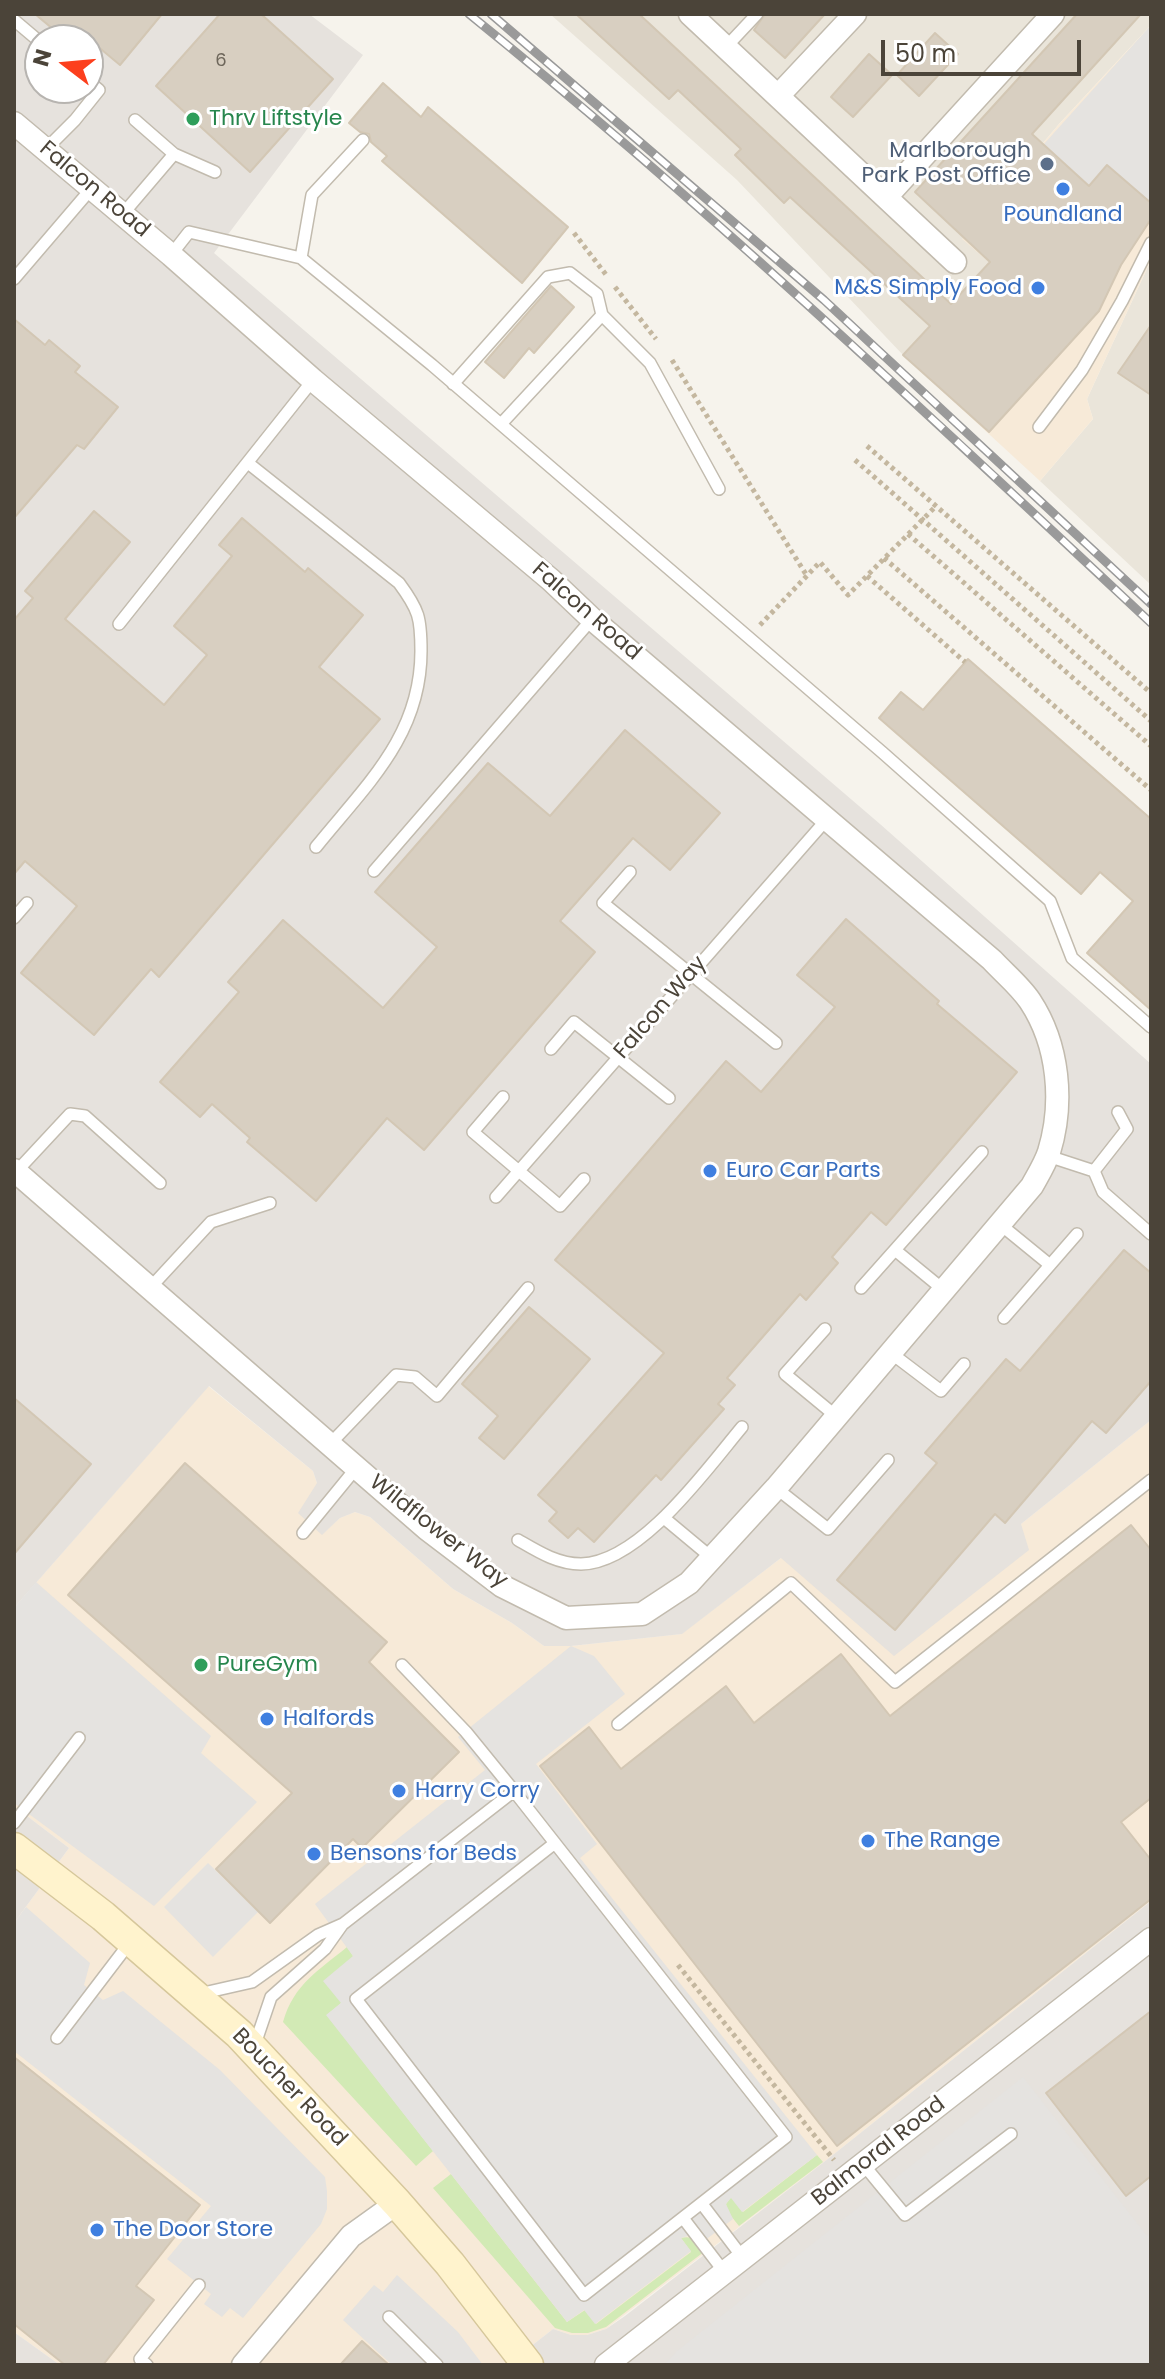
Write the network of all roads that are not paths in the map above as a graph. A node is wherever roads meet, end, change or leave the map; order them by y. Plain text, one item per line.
1 (690, 14) edge
2 (757, 14) edge
3 (855, 14) edge
4 (1053, 14) edge
5 (726, 47) junction
6 (778, 96) junction
7 (86, 104) edge
8 (135, 120) dead end
9 (14, 123) edge
10 (363, 140) dead end
11 (45, 150) junction
12 (174, 154) junction
13 (215, 172) dead end
14 (91, 189) junction
15 (886, 197) junction
16 (122, 215) junction
17 (1151, 243) edge
18 (171, 255) junction
19 (301, 258) junction
20 (955, 262) dead end
21 (14, 279) edge
22 (602, 315) junction
23 (313, 380) junction
24 (453, 384) junction
25 (501, 424) junction
26 (1039, 427) dead end
27 (248, 463) junction
28 (719, 489) dead end
29 (592, 619) junction
30 (119, 624) dead end
31 (827, 819) junction
32 (316, 847) dead end
33 (374, 871) dead end
34 (630, 872) dead end
35 (27, 903) dead end
36 (14, 918) edge
37 (692, 973) junction
38 (1151, 1027) edge
39 (776, 1043) dead end
40 (551, 1049) dead end
41 (618, 1058) junction
42 (503, 1097) dead end
43 (669, 1098) dead end
44 (1118, 1112) dead end
45 (982, 1152) dead end
46 (1048, 1156) junction
47 (15, 1171) edge
48 (519, 1171) junction
49 (1094, 1171) junction
50 (584, 1179) dead end
51 (160, 1183) dead end
52 (496, 1197) dead end
53 (270, 1203) dead end
54 (1001, 1225) junction
55 (1077, 1234) dead end
56 (1151, 1234) edge
57 (895, 1250) junction
58 (1050, 1265) junction
59 (150, 1288) junction
60 (528, 1288) dead end
61 (861, 1288) dead end
62 (945, 1291) junction
63 (1004, 1318) dead end
64 (825, 1329) dead end
65 (891, 1353) junction
66 (964, 1364) dead end
67 (837, 1417) junction
68 (742, 1427) dead end
69 (330, 1444) junction
70 (888, 1460) dead end
71 (357, 1467) junction
72 (1151, 1480) edge
73 (776, 1488) junction
74 (664, 1518) junction
75 (303, 1533) dead end
76 (518, 1540) dead end
77 (712, 1558) junction
78 (402, 1665) dead end
79 (618, 1724) dead end
80 (79, 1738) dead end
81 (514, 1791) junction
82 (14, 1823) edge
83 (555, 1843) junction
84 (14, 1848) edge
85 (343, 1924) junction
86 (1151, 1939) edge
87 (132, 1941) junction
88 (194, 1996) junction
89 (57, 2038) dead end
90 (253, 2049) junction
91 (1011, 2134) dead end
92 (863, 2164) junction
93 (397, 2203) junction
94 (702, 2204) junction
95 (683, 2218) junction
96 (743, 2258) junction
97 (725, 2273) junction
98 (199, 2285) dead end
99 (389, 2317) dead end
100 (147, 2365) edge
101 (243, 2365) edge
102 (437, 2365) edge
103 (528, 2365) edge
104 (606, 2365) edge

1 - 5 street
2 - 5 lane
3 - 6 street
4 - 15 street
5 - 6 street
6 - 15 street
7 - 11 lane
8 - 12 lane
9 - 11 street, Falcon Road
10 - 19 lane
11 - 14 street, Falcon Road
12 - 13 lane
12 - 16 lane
14 - 16 street, Falcon Road
14 - 21 lane
15 - 20 street
16 - 18 street, Falcon Road
17 - 26 lane
18 - 19 lane
18 - 23 street, Falcon Road
19 - 24 lane
22 - 24 lane
22 - 25 lane
22 - 28 lane
23 - 27 lane
23 - 29 street, Falcon Road
24 - 25 lane
25 - 38 lane
27 - 30 lane
27 - 32 lane
29 - 31 street, Falcon Road
29 - 33 lane
31 - 37 lane, Falcon Way
31 - 46 street, Falcon Road
34 - 37 lane
35 - 36 lane
37 - 39 lane
37 - 41 lane, Falcon Way
40 - 41 lane
41 - 43 lane
41 - 48 lane, Falcon Way
42 - 48 lane
44 - 49 lane
45 - 57 lane
46 - 49 lane
46 - 54 street, Wildflower Way
47 - 51 lane
47 - 59 street, Wildflower Way
48 - 50 lane
48 - 52 lane, Falcon Way
49 - 56 lane
53 - 59 lane
54 - 58 lane
54 - 62 street, Wildflower Way
55 - 58 lane
57 - 61 lane
57 - 62 lane
58 - 63 lane
59 - 69 street, Wildflower Way
60 - 69 lane
62 - 65 street, Wildflower Way
64 - 67 lane
65 - 66 lane
65 - 67 street, Wildflower Way
67 - 73 street, Wildflower Way
68 - 74 lane
69 - 71 street, Wildflower Way
70 - 73 lane
71 - 75 lane
71 - 77 street, Wildflower Way
72 - 79 lane
73 - 77 street, Wildflower Way
74 - 76 lane
74 - 77 lane
78 - 81 lane
80 - 82 lane
81 - 83 lane
81 - 85 lane
83 - 94 lane
83 - 95 lane
84 - 87 street, Boucher Road
85 - 88 lane
85 - 90 lane
86 - 92 street, Balmoral Road
87 - 88 street, Boucher Road
87 - 89 lane
88 - 90 street, Boucher Road
90 - 93 street, Boucher Road
91 - 92 lane
92 - 96 street, Balmoral Road
93 - 101 street
93 - 103 street, Boucher Road
94 - 95 lane
94 - 96 lane
95 - 97 lane
96 - 97 street, Balmoral Road
97 - 104 street, Balmoral Road
98 - 100 lane
99 - 102 lane

